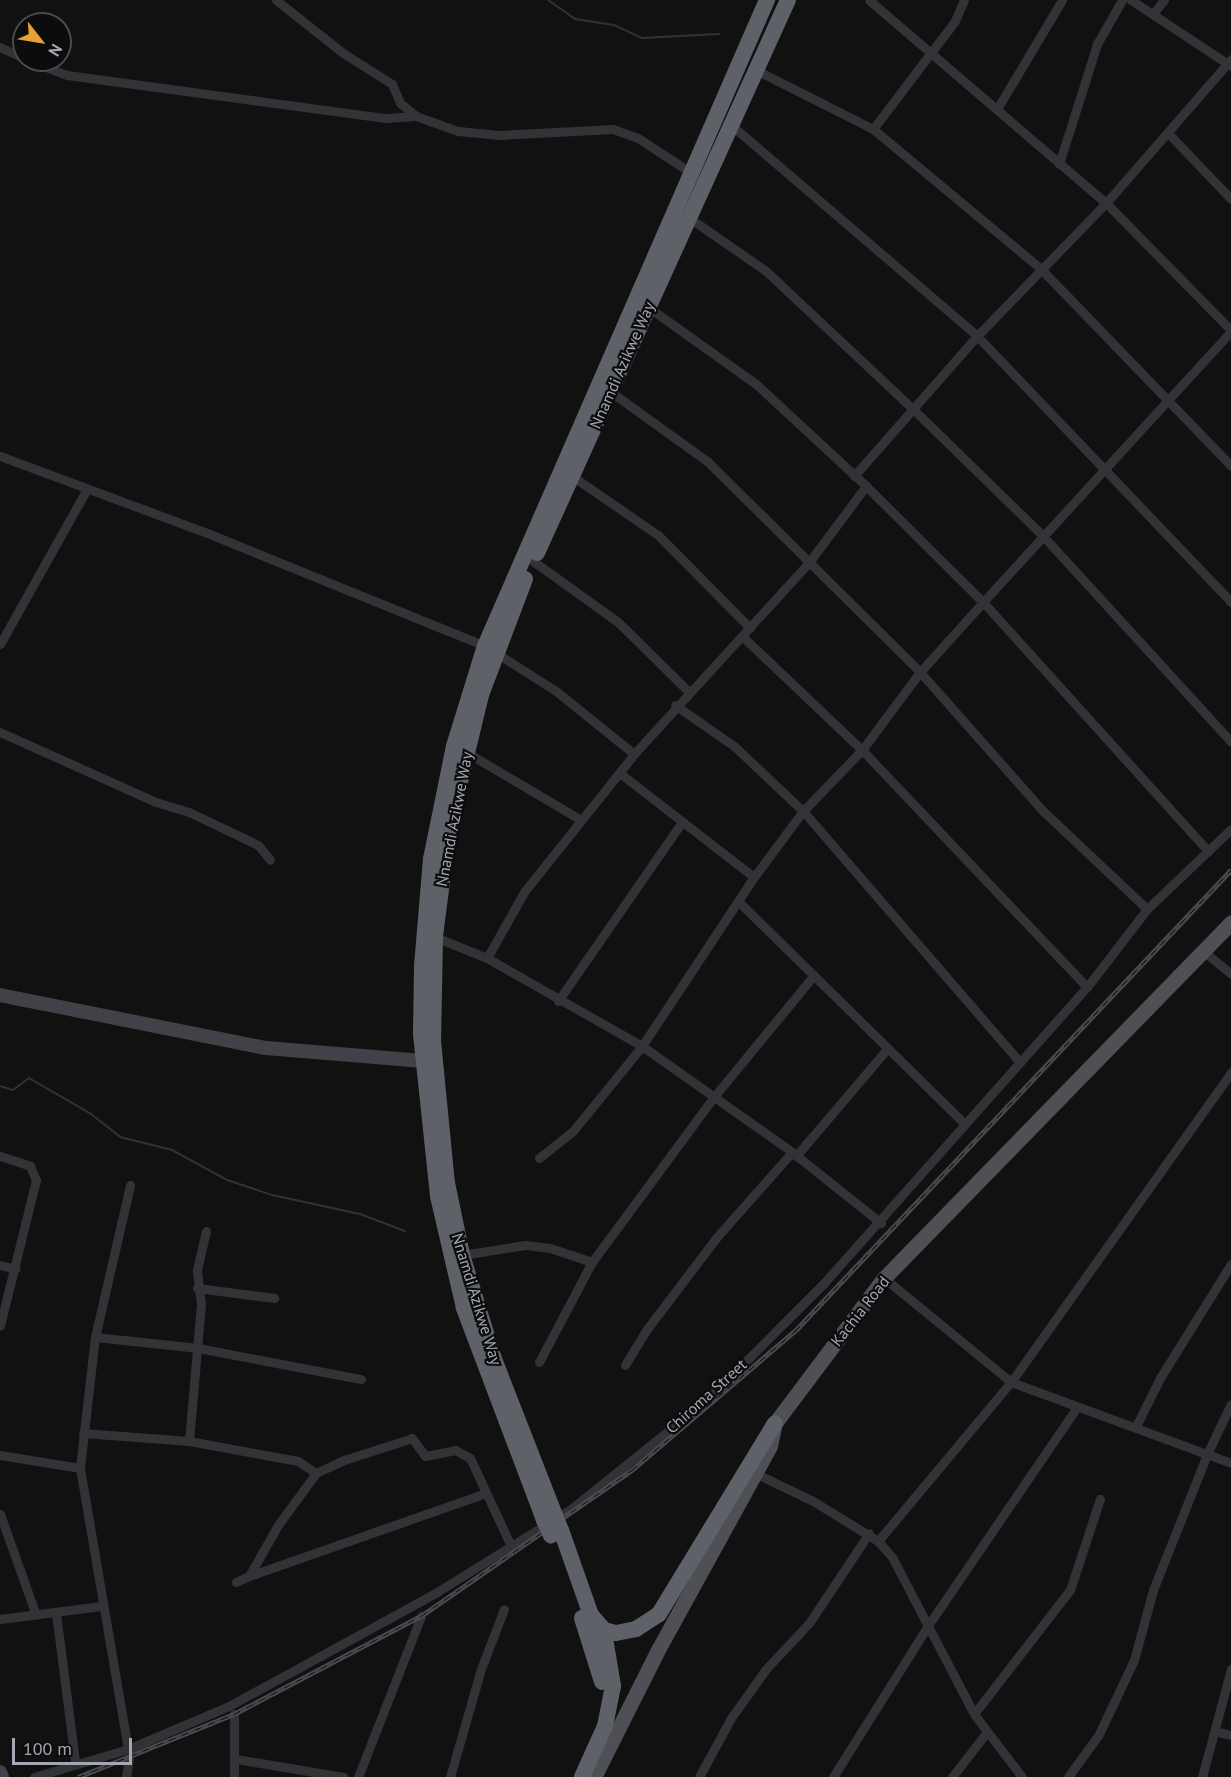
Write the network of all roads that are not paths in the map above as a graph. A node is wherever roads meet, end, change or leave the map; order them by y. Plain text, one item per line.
1 (276, 0) edge
2 (768, 0) edge
3 (788, 0) edge
4 (869, 0) edge
5 (964, 0) edge
6 (1062, 0) edge
7 (1122, 0) edge
8 (1131, 0) edge
9 (1164, 0) edge
10 (1153, 14) junction
11 (933, 52) junction
12 (1230, 63) edge
13 (756, 70) junction
14 (59, 72) edge
15 (997, 109) junction
16 (416, 116) junction
17 (730, 124) junction
18 (873, 129) junction
19 (1168, 133) junction
20 (1059, 164) junction
21 (693, 174) junction
22 (1231, 199) edge
23 (1106, 203) junction
24 (688, 217) junction
25 (1041, 269) junction
26 (648, 307) junction
27 (1231, 331) edge
28 (977, 336) junction
29 (611, 392) junction
30 (1171, 401) junction
31 (912, 408) junction
32 (0, 456) edge
33 (1231, 466) edge
34 (1107, 470) junction
35 (572, 476) junction
36 (854, 476) junction
37 (867, 486) junction
38 (86, 491) junction
39 (1044, 537) junction
40 (533, 561) junction
41 (810, 561) junction
42 (983, 602) junction
43 (1231, 602) edge
44 (750, 628) junction
45 (743, 637) junction
46 (0, 644) edge
47 (491, 650) junction
48 (920, 672) junction
49 (689, 692) junction
50 (675, 705) junction
51 (0, 732) edge
52 (1231, 742) edge
53 (862, 750) junction
54 (466, 752) junction
55 (634, 754) junction
56 (621, 774) junction
57 (803, 811) junction
58 (581, 820) junction
59 (682, 822) junction
60 (1231, 829) edge
61 (1208, 850) junction
62 (270, 860) dead end
63 (754, 877) junction
64 (739, 902) junction
65 (1147, 909) junction
66 (1231, 922) edge
67 (435, 937) junction
68 (1203, 951) junction
69 (487, 958) junction
70 (1231, 974) edge
71 (814, 975) junction
72 (1087, 987) junction
73 (0, 994) edge
74 (558, 1001) junction
75 (642, 1046) junction
76 (887, 1048) junction
77 (423, 1061) junction
78 (1020, 1062) junction
79 (1231, 1072) edge
80 (713, 1098) junction
81 (965, 1124) junction
82 (794, 1154) junction
83 (0, 1156) edge
84 (539, 1158) dead end
85 (130, 1185) dead end
86 (881, 1223) junction
87 (206, 1232) dead end
88 (462, 1255) junction
89 (592, 1262) junction
90 (1231, 1264) edge
91 (0, 1265) edge
92 (16, 1269) junction
93 (884, 1278) junction
94 (197, 1288) junction
95 (274, 1298) dead end
96 (0, 1326) edge
97 (95, 1337) junction
98 (198, 1348) junction
99 (539, 1362) dead end
100 (625, 1365) dead end
101 (361, 1379) dead end
102 (1011, 1382) junction
103 (1231, 1404) edge
104 (1077, 1407) junction
105 (775, 1423) junction
106 (1136, 1426) junction
107 (83, 1433) junction
108 (189, 1441) junction
109 (1207, 1454) junction
110 (0, 1455) edge
111 (1231, 1463) edge
112 (80, 1468) junction
113 (316, 1473) junction
114 (755, 1473) junction
115 (486, 1493) junction
116 (1100, 1499) dead end
117 (0, 1514) edge
118 (549, 1517) junction
119 (556, 1533) junction
120 (869, 1533) junction
121 (878, 1541) junction
122 (512, 1548) junction
123 (249, 1576) junction
124 (236, 1582) dead end
125 (101, 1606) junction
126 (504, 1609) dead end
127 (56, 1613) junction
128 (36, 1615) junction
129 (591, 1615) junction
130 (421, 1616) dead end
131 (0, 1619) edge
132 (927, 1627) junction
133 (1231, 1669) edge
134 (234, 1714) dead end
135 (974, 1714) junction
136 (1214, 1731) junction
137 (986, 1733) junction
138 (1231, 1735) edge
139 (128, 1754) junction
140 (236, 1759) junction
141 (75, 1762) junction
142 (0, 1772) edge
143 (2, 1777) edge
144 (34, 1777) edge
145 (126, 1777) edge
146 (234, 1777) edge
147 (345, 1777) edge
148 (358, 1777) edge
149 (450, 1777) edge
150 (570, 1777) edge
151 (582, 1777) edge
152 (594, 1777) edge
153 (699, 1777) edge
154 (833, 1777) edge
155 (952, 1777) edge
156 (1022, 1777) edge
157 (1068, 1777) edge
158 (1202, 1777) edge

1 - 16 street
2 - 21 highway, Nnamdi Azikwe Way
3 - 13 highway, Nnamdi Azikwe Way
4 - 11 street
5 - 11 street
6 - 15 street
7 - 20 street
8 - 10 street
9 - 10 street
10 - 12 street
11 - 15 street
11 - 18 street
12 - 19 street
13 - 17 highway, Nnamdi Azikwe Way
13 - 18 street
14 - 16 street
15 - 20 street
16 - 21 street
17 - 24 highway, Nnamdi Azikwe Way
17 - 28 street
18 - 25 street
19 - 22 street
19 - 23 street
20 - 23 street
21 - 47 highway, Nnamdi Azikwe Way
23 - 25 street
23 - 27 street
24 - 26 highway, Nnamdi Azikwe Way
24 - 31 street
25 - 28 street
25 - 30 street
26 - 29 highway, Nnamdi Azikwe Way
26 - 36 street
27 - 30 street
28 - 31 street
28 - 34 street
29 - 35 highway, Nnamdi Azikwe Way
29 - 41 street
30 - 33 street
30 - 34 street
31 - 36 street
31 - 39 street
32 - 38 street
34 - 39 street
34 - 43 street
35 - 40 highway, Nnamdi Azikwe Way
35 - 44 street
36 - 37 street
37 - 41 street
37 - 42 street
38 - 46 street
38 - 47 street
39 - 42 street
39 - 52 street
40 - 47 highway, Nnamdi Azikwe Way
40 - 49 street
41 - 44 street
41 - 48 street
42 - 48 street
42 - 61 street
44 - 45 street
45 - 49 street
45 - 53 street
47 - 54 highway, Nnamdi Azikwe Way
47 - 55 street
47 - 77 highway, Nnamdi Azikwe Way
48 - 53 street
48 - 65 street
49 - 50 street
50 - 55 street
50 - 57 street
51 - 62 street
53 - 57 street
53 - 72 street
54 - 58 street
54 - 67 highway, Nnamdi Azikwe Way
55 - 56 street
56 - 58 street
56 - 59 street
57 - 63 street
57 - 78 street
58 - 69 street
59 - 63 street
59 - 74 street
60 - 61 street, Chiroma Street
61 - 65 street, Chiroma Street
63 - 64 street
64 - 71 street
64 - 75 street
65 - 72 street, Chiroma Street
66 - 68 main road, Kachia Road
67 - 69 street
67 - 88 highway, Nnamdi Azikwe Way
68 - 70 street
68 - 93 main road, Kachia Road
69 - 74 street
71 - 76 street
71 - 80 street
72 - 78 street, Chiroma Street
73 - 77 street
74 - 75 street
75 - 80 street
75 - 84 street
76 - 81 street
76 - 82 street
77 - 118 highway, Nnamdi Azikwe Way
78 - 81 street, Chiroma Street
79 - 102 street
80 - 82 street
80 - 89 street
81 - 86 street, Chiroma Street
82 - 86 street
82 - 100 street
83 - 92 street
85 - 97 street
86 - 122 street, Chiroma Street
87 - 94 street
88 - 89 street
88 - 118 highway, Nnamdi Azikwe Way
89 - 99 street
90 - 106 street
91 - 92 street
92 - 96 street
93 - 102 street
93 - 105 main road, Kachia Road
94 - 95 street
94 - 98 street
97 - 98 street
97 - 107 street
98 - 101 street
98 - 108 street
102 - 104 street
102 - 121 street
103 - 109 street
104 - 106 street
104 - 132 street
105 - 114 main road, Kachia Road
105 - 129 highway
106 - 109 street
107 - 108 street
107 - 112 street
108 - 113 street
109 - 111 street
109 - 157 street
110 - 112 street
112 - 125 street
113 - 115 street
113 - 123 street
114 - 120 street
114 - 152 main road, Kachia Road
115 - 122 street
115 - 123 street
116 - 135 street
117 - 128 street
118 - 119 highway, Nnamdi Azikwe Way, bridge
119 - 129 highway, Nnamdi Azikwe Way
119 - 150 highway
120 - 121 street
120 - 153 street
121 - 132 street
122 - 139 street, Chiroma Street
123 - 124 street
125 - 127 street
125 - 139 street
126 - 149 street
127 - 128 street
127 - 141 street
128 - 131 street
129 - 151 highway, Nnamdi Azikwe Way
130 - 148 street
132 - 135 street
132 - 154 street
133 - 136 street
134 - 140 street
135 - 137 street
136 - 138 street
136 - 158 street
137 - 155 street
137 - 156 street
139 - 141 street, Chiroma Street
139 - 145 street
140 - 146 street
140 - 147 street
141 - 144 street, Chiroma Street
142 - 143 street

